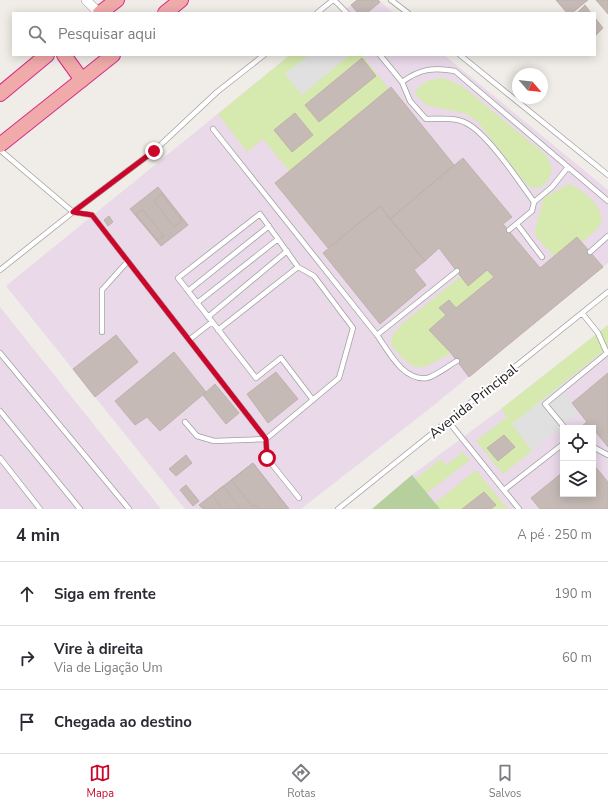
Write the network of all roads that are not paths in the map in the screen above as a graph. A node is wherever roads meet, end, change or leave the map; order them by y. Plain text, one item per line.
1 (86, 0) edge
2 (116, 0) edge
3 (181, 0) edge
4 (334, 0) edge
5 (391, 0) edge
6 (98, 12) edge
7 (100, 12) edge
8 (166, 12) edge
9 (318, 12) edge
10 (346, 12) edge
11 (407, 12) edge
12 (46, 56) edge
13 (65, 56) edge
14 (112, 56) edge
15 (263, 56) edge
16 (381, 56) edge
17 (461, 56) edge
18 (82, 80) junction
19 (402, 82) junction
20 (0, 94) edge
21 (213, 129) dead end
22 (0, 145) edge
23 (0, 150) edge
24 (568, 167) junction
25 (608, 175) edge
26 (608, 201) edge
27 (534, 202) junction
28 (73, 212) junction
29 (517, 224) junction
30 (269, 226) junction
31 (509, 230) dead end
32 (608, 236) edge
33 (278, 239) junction
34 (287, 251) junction
35 (590, 252) dead end
36 (542, 257) dead end
37 (128, 261) junction
38 (298, 267) junction
39 (0, 270) edge
40 (457, 271) dead end
41 (188, 291) junction
42 (608, 292) edge
43 (197, 303) junction
44 (582, 313) junction
45 (208, 317) junction
46 (212, 322) junction
47 (218, 330) junction
48 (102, 332) dead end
49 (377, 335) junction
50 (189, 340) junction
51 (0, 353) edge
52 (457, 361) dead end
53 (313, 400) junction
54 (0, 411) edge
55 (448, 421) junction
56 (185, 422) dead end
57 (562, 425) edge
58 (266, 439) junction
59 (560, 446) edge
60 (596, 449) edge
61 (608, 455) edge
62 (0, 458) edge
63 (504, 490) junction
64 (299, 498) dead end
65 (40, 509) edge
66 (80, 509) edge
67 (129, 509) edge
68 (338, 509) edge
69 (519, 509) edge

1 - 6 street
2 - 7 highway
3 - 8 highway
4 - 9 lane
4 - 10 lane
5 - 11 lane
12 - 20 highway
13 - 18 highway
14 - 18 highway
15 - 28 lane
16 - 19 lane
17 - 25 lane
18 - 22 highway
19 - 24 lane
19 - 27 lane
21 - 49 lane
23 - 28 lane
24 - 26 lane
24 - 27 lane
27 - 29 lane
28 - 37 lane
28 - 39 lane
29 - 31 lane
29 - 36 lane
30 - 33 lane
30 - 41 lane
30 - 41 lane
32 - 35 lane
33 - 34 lane
33 - 43 lane
34 - 38 lane
34 - 45 lane
37 - 48 lane
37 - 50 lane
38 - 47 lane
38 - 53 lane
40 - 49 lane
41 - 43 lane
42 - 44 lane, Avenida Principal
43 - 45 lane
44 - 55 lane, Avenida Principal
44 - 57 lane
45 - 46 lane
46 - 47 lane
46 - 50 lane
47 - 53 lane
49 - 52 lane
50 - 58 lane
51 - 67 lane
53 - 58 lane
54 - 66 lane
55 - 63 lane
55 - 68 lane, Avenida Principal
56 - 58 lane
58 - 64 lane
59 - 63 lane
60 - 61 lane
62 - 65 lane
63 - 69 lane

